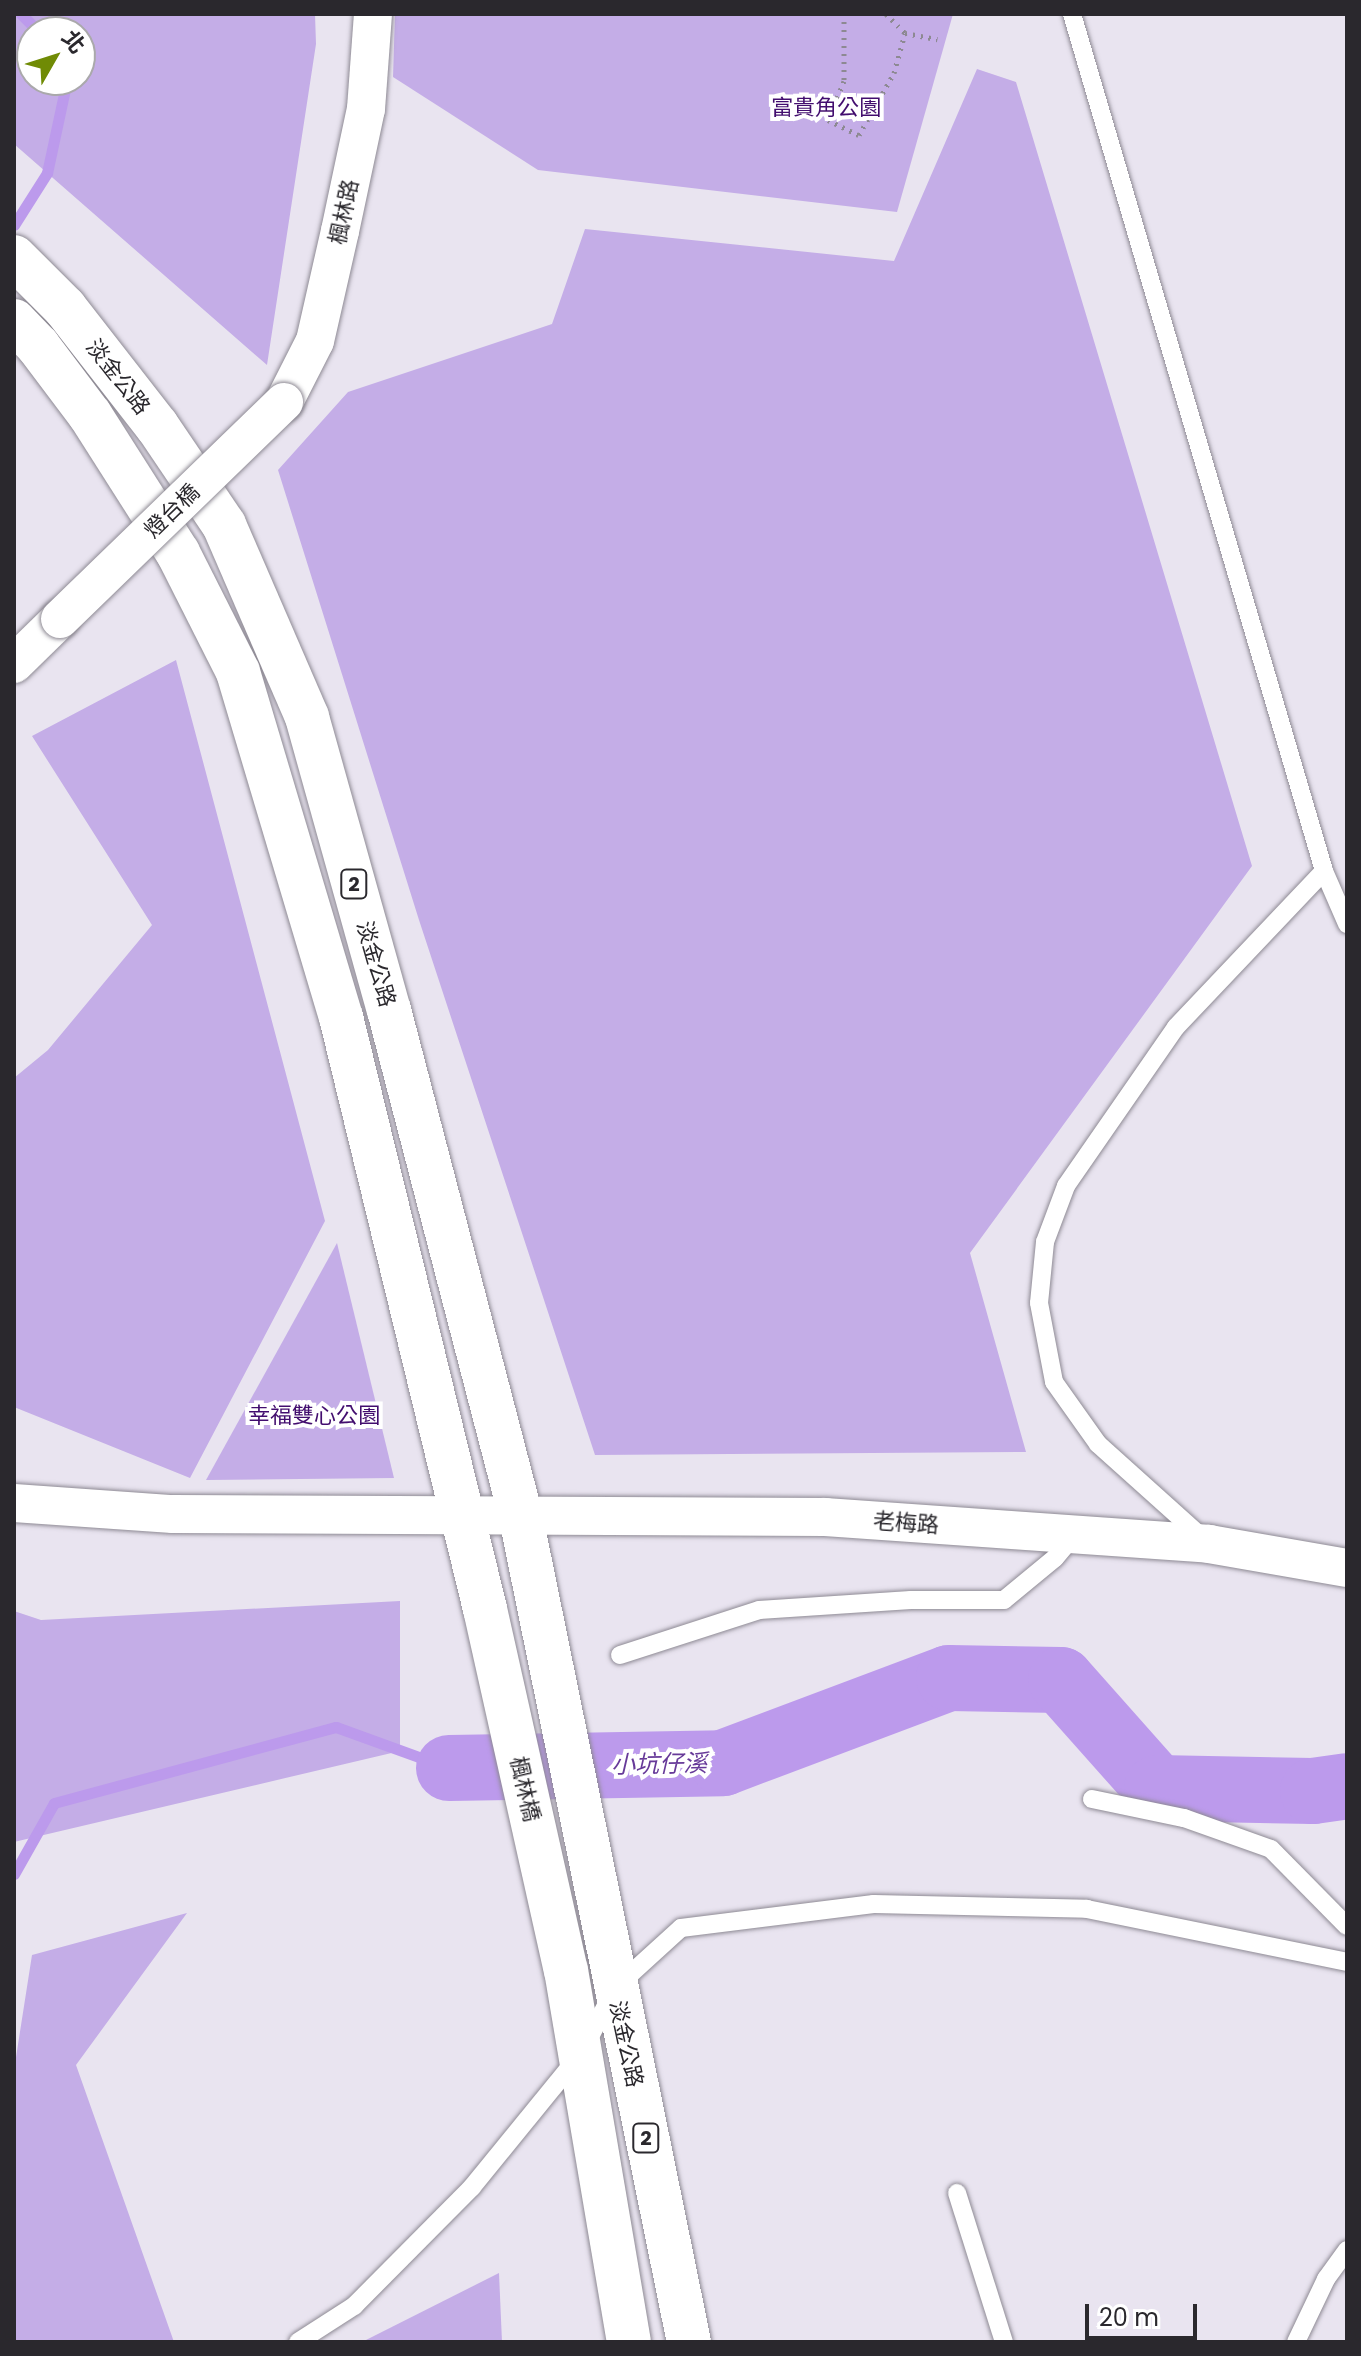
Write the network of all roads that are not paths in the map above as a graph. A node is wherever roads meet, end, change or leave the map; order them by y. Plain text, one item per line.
1 (373, 14) edge
2 (1072, 14) edge
3 (14, 257) edge
4 (26, 333) edge
5 (284, 402) joint
6 (14, 664) edge
7 (1324, 871) junction
8 (1347, 924) edge
9 (14, 1503) edge
10 (520, 1513) junction
11 (462, 1517) junction
12 (1075, 1534) junction
13 (1209, 1544) junction
14 (1347, 1568) edge
15 (485, 1609) joint
16 (620, 1655) dead end
17 (1092, 1799) dead end
18 (1347, 1926) edge
19 (1347, 1962) edge
20 (566, 1970) joint
21 (615, 1988) junction
22 (582, 2052) junction
23 (957, 2193) dead end
24 (1347, 2250) edge
25 (298, 2342) edge
26 (629, 2342) edge
27 (689, 2342) edge
28 (1004, 2342) edge
29 (1296, 2342) edge

1 - 5 street, 楓林路
2 - 7 lane
3 - 10 main road, 淡金公路 / 2
4 - 11 main road, 淡金公路
5 - 6 street, 燈台橋, bridge
7 - 8 lane
7 - 13 lane
9 - 11 street, 老梅路
10 - 11 street, 老梅路
10 - 12 street, 老梅路
10 - 21 main road, 淡金公路 / 2
11 - 15 main road, 淡金公路
12 - 13 street, 老梅路
12 - 16 lane
13 - 14 street, 老梅路
15 - 20 main road, 楓林橋
17 - 18 lane
19 - 21 lane
20 - 22 main road, 淡金公路
21 - 22 lane
21 - 27 main road, 淡金公路 / 2
22 - 25 lane
22 - 26 main road, 淡金公路
23 - 28 lane
24 - 29 lane

